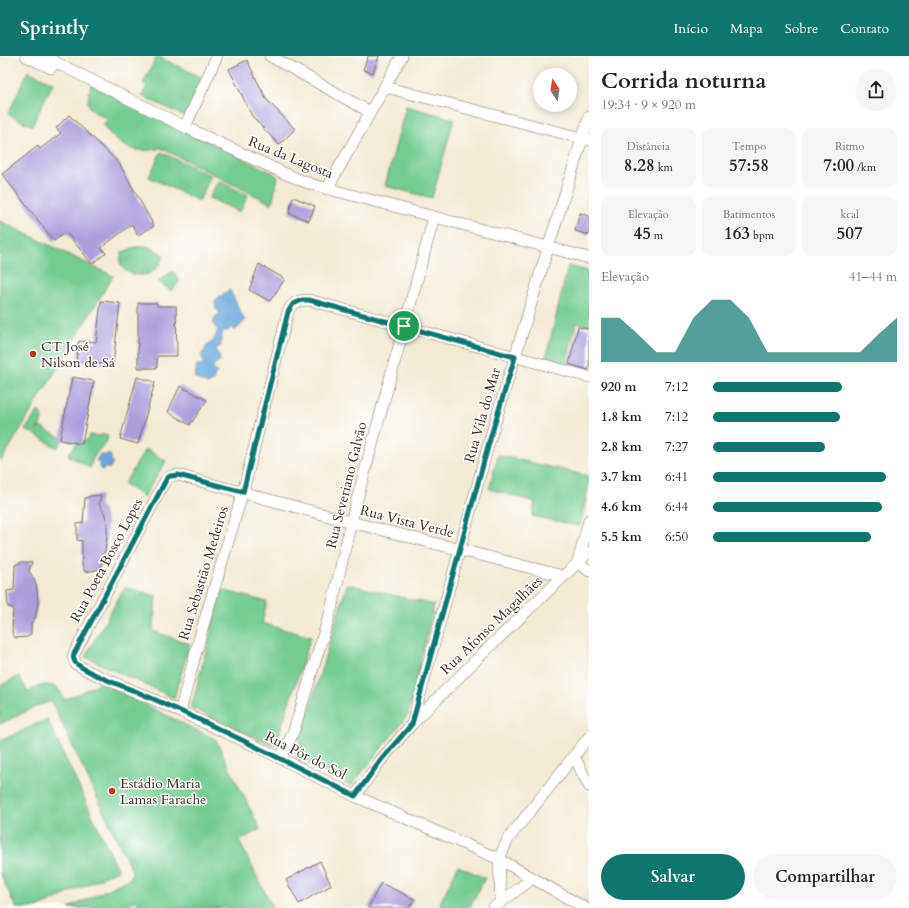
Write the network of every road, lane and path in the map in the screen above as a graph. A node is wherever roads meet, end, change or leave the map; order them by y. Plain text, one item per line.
1 (26, 56) edge
2 (43, 56) edge
3 (218, 56) edge
4 (270, 56) edge
5 (402, 56) edge
6 (89, 86) dead end
7 (385, 87) junction
8 (370, 112) junction
9 (589, 117) edge
10 (185, 127) junction
11 (586, 139) edge
12 (327, 189) junction
13 (434, 217) junction
14 (548, 248) junction
15 (589, 258) edge
16 (404, 326) junction
17 (515, 357) junction
18 (589, 377) edge
19 (174, 475) joint
20 (243, 492) junction
21 (589, 520) edge
22 (351, 522) junction
23 (460, 550) junction
24 (589, 552) edge
25 (578, 562) junction
26 (589, 571) edge
27 (563, 576) junction
28 (76, 664) joint
29 (180, 712) junction
30 (412, 724) junction
31 (589, 737) edge
32 (574, 756) junction
33 (280, 758) junction
34 (589, 786) edge
35 (355, 796) junction
36 (499, 859) junction
37 (533, 878) junction
38 (497, 905) edge
39 (585, 908) edge

1 - 6 street
2 - 10 street, Rua da Lagosta
3 - 10 street
4 - 8 street
5 - 7 street
7 - 8 street
7 - 11 street
8 - 12 street
9 - 11 street, Rua Vila do Mar
10 - 12 street, Rua da Lagosta
11 - 14 street, Rua Vila do Mar
12 - 13 street, Rua da Lagosta
13 - 14 street, Rua da Lagosta
13 - 16 street, Rua Severiano Galvão
14 - 15 street, Rua da Lagosta
14 - 17 street, Rua Vila do Mar
16 - 17 street
16 - 20 street, Rua Sebastião Medeiros
16 - 22 street, Rua Severiano Galvão
17 - 18 street
17 - 23 street, Rua Vila do Mar
19 - 20 street, Rua Vista Verde
19 - 28 street, Rua Poeta Bosco Lopes
20 - 22 street, Rua Vista Verde
20 - 29 street, Rua Sebastião Medeiros
21 - 25 street
22 - 23 street, Rua Vista Verde
22 - 33 street, Rua Severiano Galvão
23 - 27 street, Rua Vista Verde
23 - 30 street, Rua Vila do Mar
24 - 25 street, Rua Afonso Magalhães
25 - 26 street
25 - 27 street, Rua Afonso Magalhães
27 - 30 street, Rua Afonso Magalhães
28 - 29 street, Rua Pôr do Sol
29 - 33 street, Rua Pôr do Sol
30 - 35 street, Rua Afonso Magalhães
31 - 32 street
32 - 34 street
32 - 36 street
33 - 35 street, Rua Pôr do Sol
35 - 36 street, Rua Pôr do Sol
36 - 37 street, Rua Pôr do Sol
36 - 38 street
37 - 38 street
37 - 39 street, Rua Pôr do Sol

